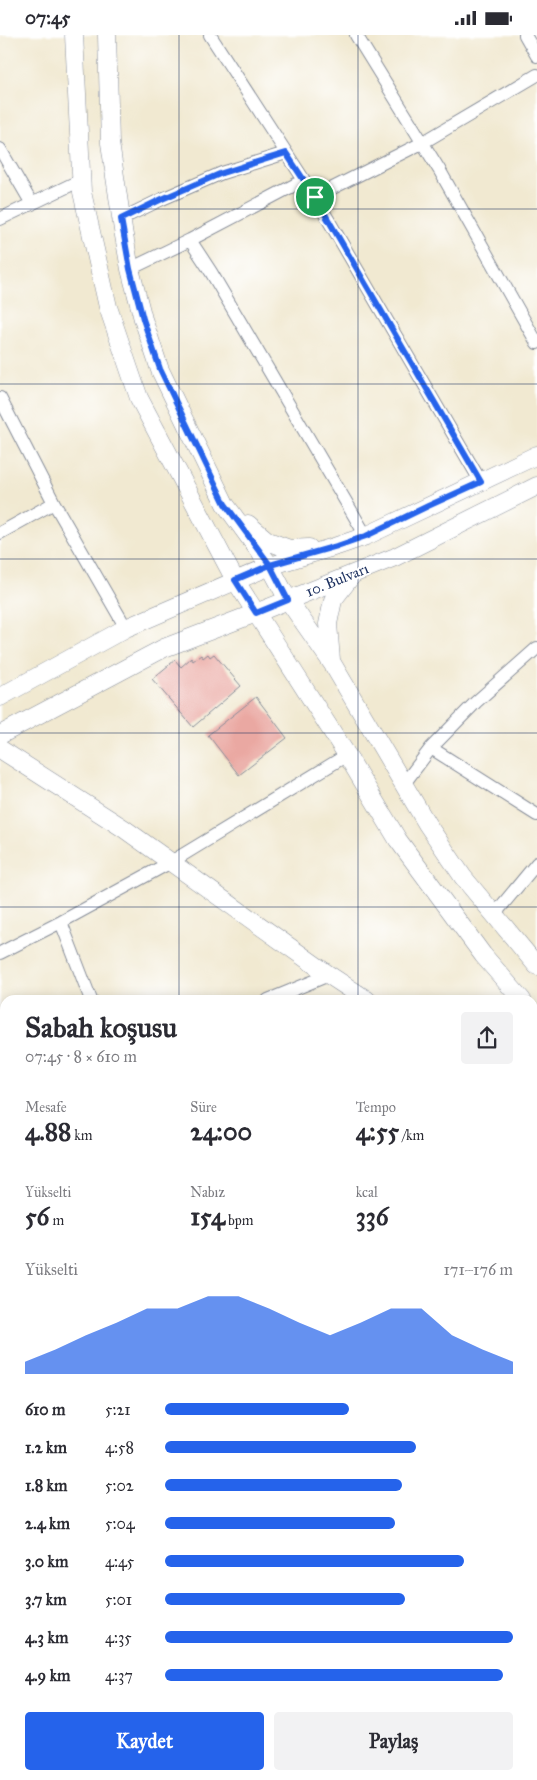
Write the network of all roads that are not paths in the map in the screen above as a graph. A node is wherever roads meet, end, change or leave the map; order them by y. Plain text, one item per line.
1 (74, 35) edge
2 (107, 35) edge
3 (210, 35) edge
4 (356, 35) edge
5 (525, 35) edge
6 (537, 56) edge
7 (537, 75) edge
8 (422, 143) junction
9 (0, 149) edge
10 (286, 153) junction
11 (81, 180) junction
12 (304, 180) junction
13 (315, 197) junction
14 (32, 204) junction
15 (0, 219) edge
16 (121, 219) junction
17 (190, 240) junction
18 (130, 269) junction
19 (537, 343) edge
20 (0, 398) edge
21 (537, 455) edge
22 (481, 482) junction
23 (537, 486) edge
24 (54, 503) junction
25 (225, 504) junction
26 (0, 533) edge
27 (366, 536) junction
28 (337, 546) junction
29 (270, 565) junction
30 (354, 574) junction
31 (235, 580) junction
32 (288, 600) junction
33 (256, 613) junction
34 (126, 628) junction
35 (537, 648) edge
36 (332, 663) junction
37 (0, 697) edge
38 (0, 735) edge
39 (431, 748) junction
40 (0, 749) edge
41 (347, 755) junction
42 (403, 785) junction
43 (537, 815) edge
44 (171, 862) junction
45 (537, 863) edge
46 (494, 915) junction
47 (61, 922) junction
48 (0, 953) edge
49 (537, 967) edge
50 (329, 975) junction
51 (89, 995) edge
52 (280, 995) edge
53 (359, 995) edge
54 (518, 995) edge

1 - 11 main road
2 - 16 main road
3 - 10 street
4 - 8 street
5 - 6 street
7 - 8 street
8 - 13 street
8 - 19 street
9 - 14 street
10 - 12 street
10 - 16 street
11 - 14 street
11 - 31 main road
12 - 13 street
12 - 17 street
13 - 22 street
14 - 15 street
16 - 18 main road
17 - 18 street
17 - 27 street
18 - 25 main road
20 - 24 street
21 - 22 main road, 10. Bulvarı
22 - 27 main road, 10. Bulvarı
23 - 30 main road, 10. Bulvarı
24 - 26 street
24 - 34 street
25 - 28 main road
25 - 29 main road
27 - 28 main road, 10. Bulvarı
28 - 29 main road, 10. Bulvarı
29 - 31 main road, 10. Bulvarı
29 - 32 main road
30 - 32 main road, 10. Bulvarı
30 - 36 main road
31 - 33 main road
31 - 34 main road, 10. Bulvarı
32 - 33 main road, 10. Bulvarı
32 - 36 main road
33 - 38 main road, 10. Bulvarı
33 - 41 main road
34 - 37 main road, 10. Bulvarı
35 - 39 street
36 - 42 main road
39 - 42 street
39 - 43 street
40 - 44 main road
41 - 44 street
41 - 54 main road
42 - 46 main road
44 - 47 street
44 - 50 main road
45 - 46 street
46 - 49 main road
47 - 48 street
47 - 51 street
50 - 52 street
50 - 53 main road

